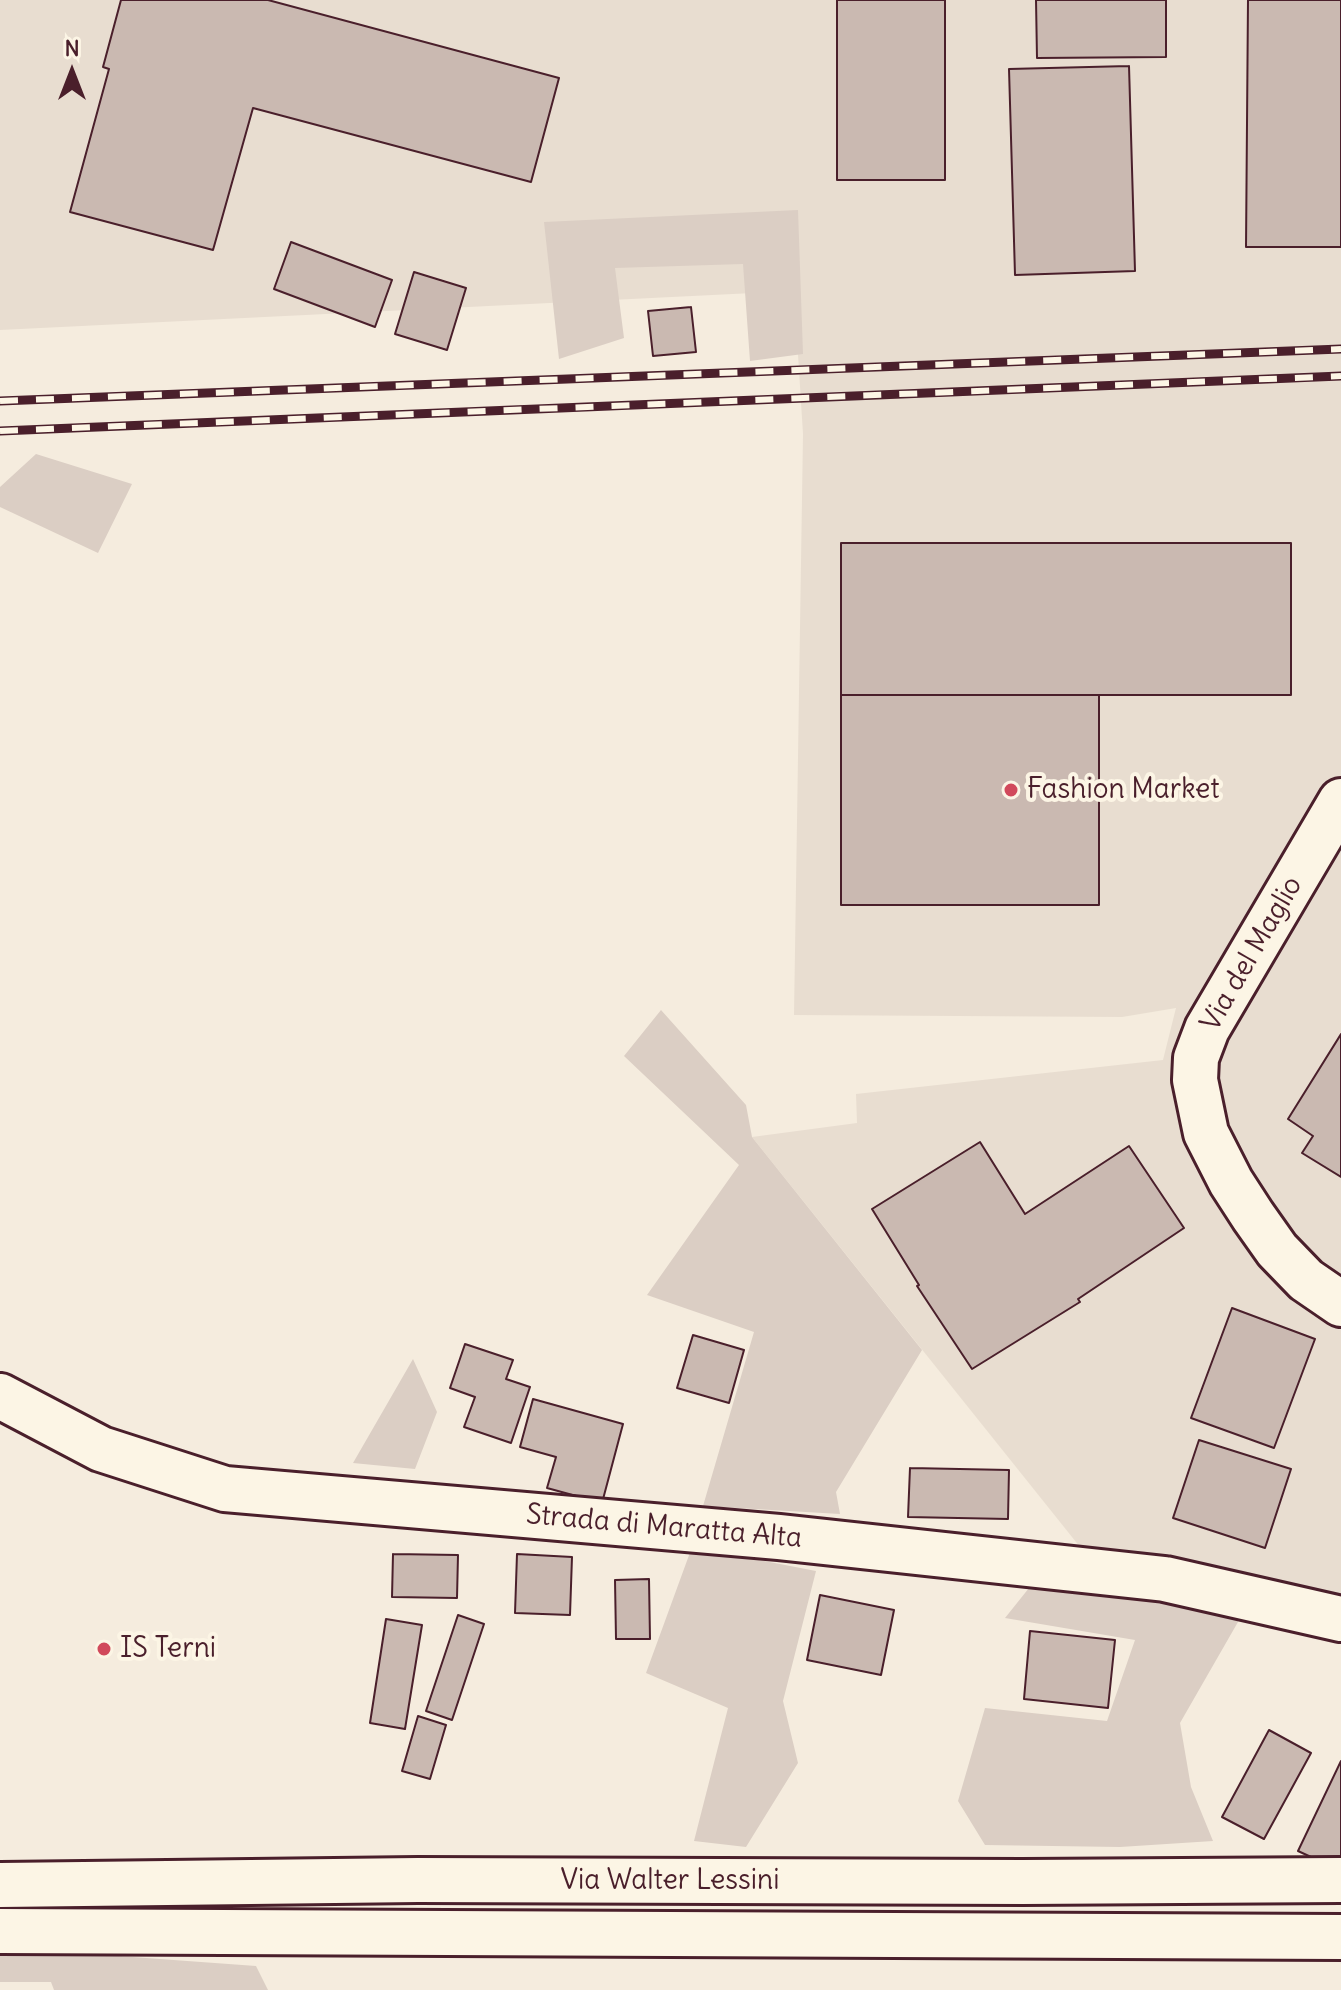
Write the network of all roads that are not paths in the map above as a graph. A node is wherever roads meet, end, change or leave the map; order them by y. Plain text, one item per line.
1 (1341, 801) edge
2 (1341, 1304) edge
3 (0, 1396) edge
4 (1341, 1619) edge
5 (1341, 1880) edge
6 (0, 1885) edge
7 (0, 1931) edge
8 (1341, 1937) edge

1 - 2 main road, Via del Maglio
3 - 4 main road, Strada di Maratta Alta
5 - 6 main road, Via Walter Lessini
7 - 8 main road, Via Walter Lessini

